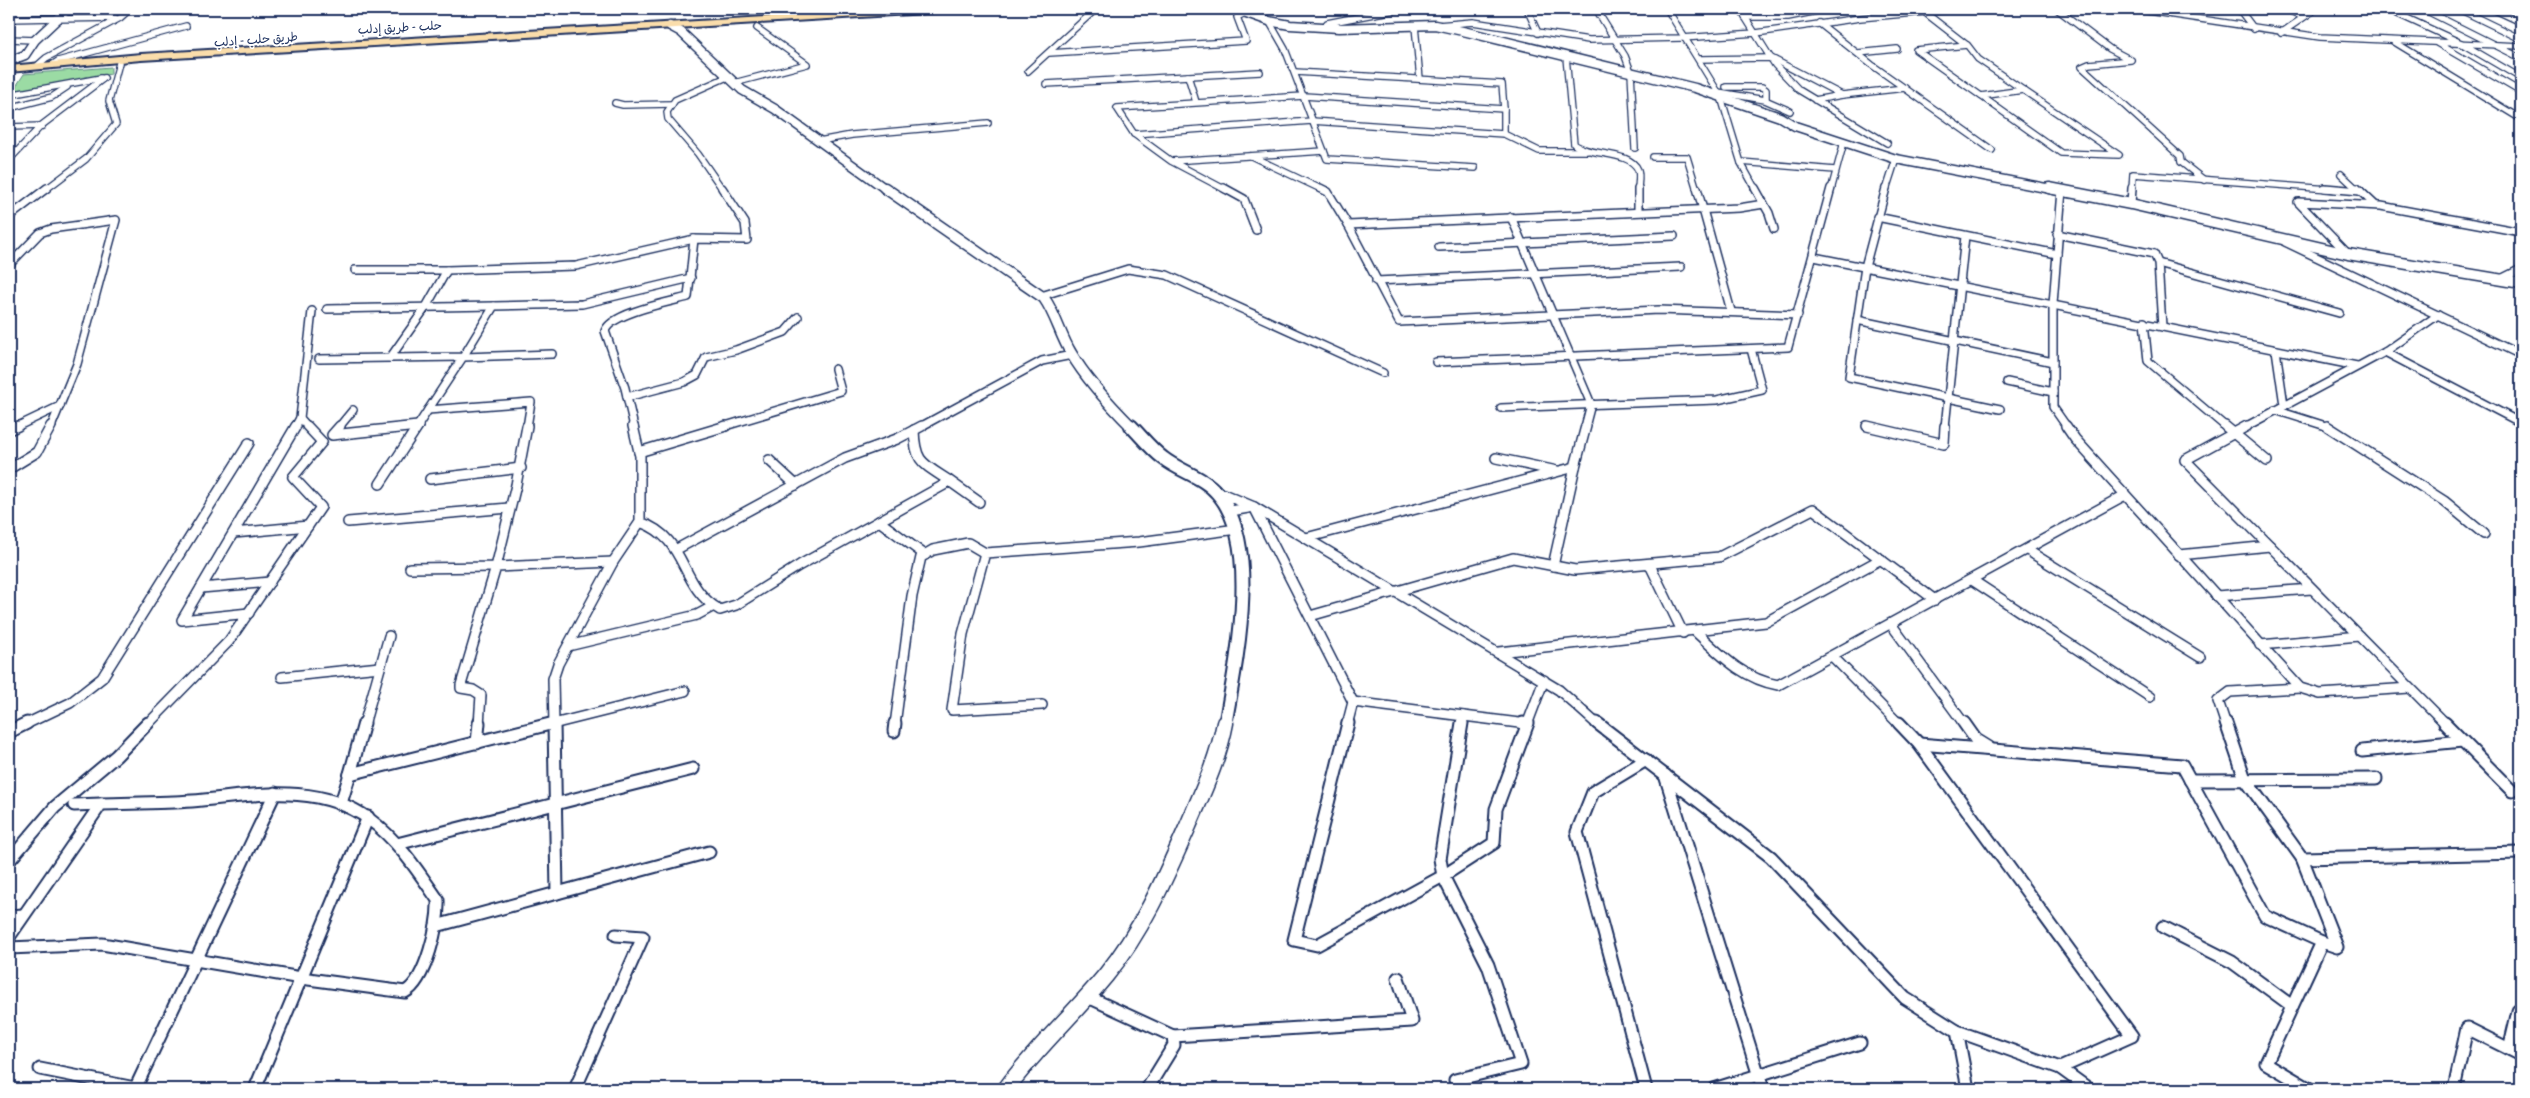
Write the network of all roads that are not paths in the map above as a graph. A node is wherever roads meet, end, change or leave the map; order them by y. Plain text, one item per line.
1 (68, 9) edge
2 (130, 9) edge
3 (943, 9) edge
4 (1096, 9) edge
5 (1235, 9) edge
6 (1400, 9) edge
7 (1527, 9) edge
8 (1604, 9) edge
9 (1667, 9) edge
10 (1740, 9) edge
11 (1785, 9) edge
12 (1828, 9) edge
13 (1959, 9) edge
14 (2057, 9) edge
15 (2134, 9) edge
16 (2239, 9) edge
17 (2286, 9) edge
18 (2316, 9) edge
19 (2387, 9) edge
20 (2423, 9) edge
21 (2459, 9) edge
22 (2493, 9) edge
23 (912, 10) edge
24 (2159, 10) edge
25 (870, 11) edge
26 (1924, 11) junction
27 (1245, 12) junction
28 (1797, 15) junction
29 (1745, 17) junction
30 (56, 18) junction
31 (120, 18) junction
32 (2303, 18) junction
33 (9, 19) edge
34 (1269, 21) junction
35 (2521, 22) edge
36 (1819, 23) junction
37 (1436, 25) junction
38 (186, 26) dead end
39 (670, 26) junction
40 (1415, 26) junction
41 (1325, 27) junction
42 (757, 28) dead end
43 (2254, 29) junction
44 (1538, 33) junction
45 (1756, 33) junction
46 (2281, 33) junction
47 (505, 37) junction
48 (1686, 38) junction
49 (9, 39) edge
50 (1614, 39) junction
51 (2390, 39) junction
52 (2521, 39) edge
53 (36, 40) junction
54 (2435, 42) junction
55 (2461, 43) junction
56 (360, 44) junction
57 (1967, 45) junction
58 (2495, 45) junction
59 (2521, 46) edge
60 (1897, 49) dead end
61 (319, 50) junction
62 (218, 52) junction
63 (1050, 53) junction
64 (1858, 53) junction
65 (26, 54) junction
66 (9, 56) edge
67 (1566, 57) junction
68 (1771, 58) junction
69 (2521, 58) edge
70 (1698, 59) junction
71 (159, 60) junction
72 (9, 61) edge
73 (119, 63) junction
74 (52, 65) junction
75 (37, 66) junction
76 (9, 71) edge
77 (1028, 71) dead end
78 (1260, 72) dead end
79 (1295, 72) junction
80 (1631, 72) junction
81 (116, 74) junction
82 (1188, 76) junction
83 (104, 78) junction
84 (2521, 78) edge
85 (1420, 79) junction
86 (730, 80) junction
87 (71, 84) junction
88 (1046, 84) dead end
89 (1726, 87) dead end
90 (1905, 88) junction
91 (2024, 90) junction
92 (2521, 92) edge
93 (9, 95) edge
94 (1720, 95) junction
95 (1842, 95) junction
96 (1304, 96) junction
97 (1981, 96) junction
98 (1759, 98) junction
99 (1766, 100) junction
100 (1815, 100) junction
101 (1196, 102) junction
102 (615, 103) dead end
103 (672, 104) junction
104 (1746, 105) junction
105 (9, 108) edge
106 (1504, 109) junction
107 (1790, 111) dead end
108 (2521, 119) edge
109 (1312, 120) junction
110 (988, 123) dead end
111 (42, 126) junction
112 (9, 127) edge
113 (1134, 134) junction
114 (1504, 134) junction
115 (819, 141) junction
116 (1844, 142) junction
117 (1887, 143) dead end
118 (1635, 148) dead end
119 (1992, 150) dead end
120 (1324, 151) junction
121 (1587, 151) junction
122 (1250, 156) junction
123 (1653, 157) dead end
124 (1896, 159) junction
125 (9, 160) edge
126 (1171, 161) junction
127 (1741, 162) junction
128 (1475, 168) dead end
129 (1835, 170) junction
130 (2341, 174) dead end
131 (2204, 180) junction
132 (2062, 190) junction
133 (2360, 191) junction
134 (1764, 204) junction
135 (2132, 204) junction
136 (2375, 205) junction
137 (1704, 208) junction
138 (1638, 211) junction
139 (9, 217) edge
140 (1511, 217) junction
141 (1877, 218) junction
142 (1348, 225) junction
143 (1774, 229) dead end
144 (1256, 230) dead end
145 (2521, 232) edge
146 (2058, 234) junction
147 (1674, 236) dead end
148 (1965, 236) junction
149 (2271, 236) junction
150 (694, 239) junction
151 (1522, 242) junction
152 (1439, 246) dead end
153 (2057, 254) junction
154 (2348, 254) junction
155 (1814, 257) junction
156 (2158, 263) junction
157 (9, 265) edge
158 (1681, 267) dead end
159 (1865, 267) junction
160 (2521, 269) edge
161 (355, 270) dead end
162 (447, 270) junction
163 (1536, 275) junction
164 (691, 278) junction
165 (2504, 278) junction
166 (1376, 281) junction
167 (2521, 283) edge
168 (1958, 285) junction
169 (1041, 296) junction
170 (2053, 304) junction
171 (494, 306) junction
172 (426, 307) junction
173 (327, 309) dead end
174 (312, 311) dead end
175 (1731, 311) junction
176 (2339, 312) dead end
177 (1553, 314) junction
178 (1798, 315) junction
179 (2438, 315) junction
180 (798, 317) dead end
181 (1857, 320) junction
182 (2144, 322) junction
183 (2162, 326) junction
184 (1953, 340) junction
185 (1751, 349) junction
186 (1069, 350) junction
187 (2276, 350) junction
188 (2385, 352) junction
189 (552, 354) dead end
190 (2521, 354) edge
191 (1571, 356) junction
192 (463, 357) junction
193 (390, 358) junction
194 (319, 360) dead end
195 (1436, 362) dead end
196 (2053, 362) junction
197 (2357, 366) junction
198 (835, 369) dead end
199 (1383, 373) dead end
200 (2007, 382) dead end
201 (2053, 392) junction
202 (627, 397) junction
203 (1947, 397) junction
204 (1591, 404) junction
205 (2284, 405) junction
206 (60, 406) junction
207 (1501, 408) dead end
208 (2000, 409) dead end
209 (353, 410) dead end
210 (428, 410) junction
211 (2275, 410) junction
212 (300, 418) junction
213 (2521, 423) edge
214 (418, 426) junction
215 (1866, 426) dead end
216 (9, 430) edge
217 (914, 430) junction
218 (2234, 433) junction
219 (250, 443) dead end
220 (639, 452) junction
221 (1496, 458) dead end
222 (769, 460) dead end
223 (2268, 460) dead end
224 (1575, 467) junction
225 (521, 468) junction
226 (9, 469) edge
227 (1559, 471) junction
228 (430, 479) dead end
229 (948, 480) junction
230 (380, 484) dead end
231 (796, 485) junction
232 (1216, 490) junction
233 (2125, 495) junction
234 (979, 502) dead end
235 (1254, 507) junction
236 (509, 508) junction
237 (1230, 511) junction
238 (879, 521) junction
239 (348, 522) dead end
240 (640, 522) junction
241 (308, 526) junction
242 (1237, 529) junction
243 (234, 533) junction
244 (2484, 534) dead end
245 (1306, 538) junction
246 (2270, 546) junction
247 (677, 548) junction
248 (2027, 550) junction
249 (985, 554) junction
250 (925, 555) junction
251 (2179, 555) junction
252 (1881, 559) junction
253 (613, 562) junction
254 (1650, 565) junction
255 (1553, 566) junction
256 (496, 567) junction
257 (410, 568) dead end
258 (1972, 580) junction
259 (270, 582) junction
260 (201, 588) junction
261 (2312, 589) junction
262 (1396, 591) junction
263 (2216, 596) junction
264 (1935, 600) junction
265 (712, 607) junction
266 (249, 613) junction
267 (1310, 616) junction
268 (1891, 624) junction
269 (1696, 632) junction
270 (1683, 633) junction
271 (389, 636) dead end
272 (2359, 636) junction
273 (2260, 645) junction
274 (568, 646) junction
275 (1499, 652) junction
276 (1832, 656) junction
277 (2200, 657) dead end
278 (380, 667) junction
279 (282, 677) dead end
280 (1544, 680) junction
281 (2300, 688) junction
282 (2410, 688) junction
283 (685, 691) dead end
284 (2150, 697) dead end
285 (1354, 702) junction
286 (1042, 705) dead end
287 (1463, 716) junction
288 (554, 723) junction
289 (1527, 724) junction
290 (9, 732) edge
291 (894, 732) dead end
292 (2462, 740) junction
293 (477, 743) junction
294 (1919, 744) junction
295 (1991, 750) junction
296 (2362, 751) dead end
297 (1646, 760) junction
298 (693, 769) dead end
299 (350, 774) junction
300 (1665, 775) junction
301 (2246, 779) junction
302 (2376, 779) dead end
303 (2190, 780) junction
304 (2512, 791) dead end
305 (275, 793) junction
306 (341, 803) junction
307 (554, 803) junction
308 (101, 804) junction
309 (74, 805) dead end
310 (368, 817) junction
311 (397, 844) junction
312 (709, 852) dead end
313 (2521, 853) edge
314 (2302, 858) junction
315 (9, 862) edge
316 (1443, 876) junction
317 (557, 893) junction
318 (24, 915) junction
319 (9, 916) edge
320 (436, 926) junction
321 (2163, 927) dead end
322 (616, 935) dead end
323 (9, 937) edge
324 (2322, 942) junction
325 (9, 948) edge
326 (195, 961) junction
327 (302, 978) junction
328 (1398, 978) dead end
329 (1086, 996) junction
330 (2292, 1006) junction
331 (2521, 1011) edge
332 (1957, 1031) junction
333 (1173, 1036) junction
334 (1860, 1043) dead end
335 (2509, 1049) junction
336 (2521, 1055) edge
337 (2060, 1068) junction
338 (40, 1069) dead end
339 (1761, 1075) junction
340 (1454, 1080) dead end
341 (2306, 1088) edge
342 (137, 1089) edge
343 (256, 1089) edge
344 (575, 1089) edge
345 (1006, 1089) edge
346 (1147, 1089) edge
347 (1646, 1089) edge
348 (1714, 1089) edge
349 (1763, 1089) edge
350 (1968, 1089) edge
351 (2089, 1089) edge
352 (2454, 1089) edge

1 - 30 street
2 - 31 street
3 - 23 highway, حلب - طريق إدلب
4 - 63 street
5 - 27 street
6 - 41 street
7 - 44 street
8 - 50 street
9 - 48 street
10 - 29 street
11 - 28 street
12 - 28 street
13 - 26 street
14 - 131 street
15 - 24 street
16 - 43 street
17 - 32 street
18 - 32 street
19 - 55 street
20 - 58 street
21 - 52 street
22 - 35 street
23 - 25 highway, حلب - طريق إدلب
24 - 43 street
25 - 39 highway, حلب - طريق إدلب
26 - 36 street
26 - 57 street
27 - 34 street
27 - 63 street
28 - 29 street
29 - 45 street
30 - 31 street
30 - 33 street
30 - 53 street
31 - 75 street
32 - 46 street
34 - 41 street
34 - 79 street
36 - 45 street
36 - 64 street
37 - 40 street
37 - 44 street
37 - 67 street
38 - 74 street
39 - 47 highway, حلب - طريق إدلب
39 - 86 street
40 - 41 street
40 - 85 street
42 - 86 street
43 - 46 street
44 - 50 street
45 - 48 street
45 - 68 street
46 - 51 street
47 - 56 highway, حلب - طريق إدلب
47 - 61 highway, طريق حلب - إدلب
48 - 50 street
48 - 70 street
49 - 53 street
50 - 80 street
51 - 54 street
51 - 108 street
53 - 65 street
54 - 55 street
54 - 92 street
55 - 58 street
55 - 84 street
56 - 61 highway
56 - 62 highway, حلب - طريق إدلب
57 - 91 street
57 - 97 street
58 - 59 street
58 - 69 street
60 - 64 street
61 - 71 highway, طريق حلب - إدلب
62 - 71 highway
62 - 74 highway, حلب - طريق إدلب
63 - 77 street
64 - 90 street
65 - 66 street
65 - 72 street
67 - 80 street
67 - 121 street
68 - 70 street
68 - 95 street
68 - 100 street
70 - 94 street
71 - 73 highway, طريق حلب - إدلب
73 - 76 highway, طريق حلب - إدلب
73 - 81 street
74 - 75 highway, حلب - طريق إدلب
75 - 76 highway, حلب - طريق إدلب
78 - 82 street
79 - 85 street
79 - 96 street
80 - 94 street
80 - 118 street
81 - 83 street
81 - 139 street
82 - 88 street
82 - 101 street
83 - 87 street
83 - 111 street
85 - 106 street
86 - 103 street
86 - 115 street
87 - 93 street
87 - 105 street
89 - 99 street
90 - 95 street
90 - 119 street
91 - 97 street
91 - 97 street
94 - 98 street
94 - 104 street
94 - 127 street
95 - 100 street
96 - 101 street
96 - 106 street
96 - 109 street
98 - 99 street
98 - 104 street
99 - 107 street
100 - 117 street
101 - 113 street
102 - 103 street
103 - 150 street
104 - 116 street
106 - 114 street
109 - 113 street
109 - 114 street
109 - 120 street
110 - 115 street
111 - 112 street
111 - 125 street
113 - 126 street
114 - 121 street
115 - 169 street
116 - 124 street
116 - 129 street
120 - 122 street
120 - 128 street
121 - 138 street
122 - 126 street
122 - 142 street
123 - 137 street
124 - 132 street
124 - 141 street
126 - 144 street
127 - 129 street
127 - 134 street
129 - 155 street
130 - 133 street
131 - 133 street
131 - 135 street
132 - 135 street
132 - 146 street
133 - 136 street
134 - 137 street
134 - 143 street
135 - 149 street
136 - 145 street
136 - 154 street
137 - 138 street
137 - 175 street
138 - 140 street
140 - 142 street
140 - 151 street
141 - 148 street
141 - 159 street
142 - 166 street
146 - 153 street
146 - 156 street
147 - 151 street
148 - 153 street
148 - 168 street
149 - 154 street
149 - 179 street
150 - 162 street
150 - 164 street
151 - 152 street
151 - 163 street
153 - 170 street
154 - 165 street
155 - 159 street
155 - 178 street
156 - 176 street
156 - 183 street
157 - 206 street
158 - 163 street
159 - 168 street
159 - 181 street
160 - 165 street
161 - 162 street
162 - 172 street
163 - 166 street
163 - 177 street
164 - 171 street
164 - 202 street
165 - 167 street
166 - 177 street
168 - 170 street
168 - 184 street
169 - 186 street
169 - 199 street
170 - 182 street
170 - 196 street
171 - 172 street
171 - 192 street
172 - 173 street
172 - 193 street
174 - 212 street
175 - 177 street
175 - 178 street
177 - 191 street
178 - 185 street
179 - 188 street
179 - 190 street
180 - 202 street
181 - 184 street
181 - 203 street
182 - 183 street
182 - 218 street
183 - 187 street
184 - 196 street
184 - 203 street
185 - 191 street
185 - 204 street
186 - 217 street
186 - 232 street
187 - 197 street
187 - 205 street
188 - 197 street
188 - 213 street
189 - 192 street
191 - 195 street
191 - 204 street
192 - 193 street
192 - 210 street
193 - 194 street
196 - 201 street
197 - 205 street
198 - 220 street
200 - 201 street
201 - 233 street
202 - 220 street
203 - 208 street
203 - 215 street
204 - 207 street
204 - 224 street
205 - 211 street
206 - 216 street
206 - 226 street
209 - 214 street
210 - 214 street
210 - 225 street
211 - 218 street
211 - 244 street
212 - 241 street
212 - 243 street
214 - 230 street
217 - 229 street
217 - 231 street
218 - 223 street
218 - 246 street
219 - 290 street
220 - 240 street
221 - 227 street
222 - 231 street
224 - 227 street
224 - 255 street
225 - 228 street
225 - 236 street
227 - 245 street
229 - 234 street
229 - 238 street
231 - 247 street
232 - 235 street
232 - 237 street
233 - 248 street
233 - 251 street
235 - 237 street
235 - 245 street
235 - 267 street
236 - 239 street
236 - 256 street
237 - 242 street
238 - 250 street
238 - 265 street
240 - 247 street
240 - 253 street
241 - 243 street
241 - 259 street
242 - 249 street
242 - 329 street
243 - 260 street
245 - 262 street
246 - 251 street
246 - 261 street
247 - 265 street
248 - 258 street
248 - 277 street
249 - 250 street
249 - 286 street
250 - 291 street
251 - 263 street
252 - 254 street
252 - 264 street
252 - 269 street
253 - 256 street
253 - 274 street
254 - 255 street
254 - 270 street
255 - 262 street
256 - 257 street
256 - 293 street
258 - 264 street
258 - 284 street
259 - 260 street
259 - 266 street
260 - 266 street
261 - 263 street
261 - 272 street
262 - 267 street
262 - 275 street
263 - 273 street
264 - 268 street
265 - 274 street
266 - 315 street
267 - 285 street
268 - 276 street
268 - 295 street
269 - 270 street
269 - 276 street
270 - 275 street
271 - 278 street
272 - 273 street
272 - 282 street
273 - 281 street
274 - 288 street
275 - 280 street
276 - 294 street
278 - 279 street
278 - 299 street
280 - 289 street
280 - 297 street
281 - 282 street
281 - 301 street
282 - 292 street
283 - 288 street
285 - 287 street
285 - 316 street
287 - 289 street
287 - 316 street
288 - 293 street
288 - 307 street
289 - 316 street
292 - 296 street
292 - 304 street
293 - 299 street
294 - 295 street
294 - 337 street
295 - 303 street
297 - 300 street
297 - 347 street
298 - 307 street
299 - 306 street
300 - 332 street
300 - 339 street
301 - 302 street
301 - 303 street
301 - 314 street
303 - 324 street
305 - 306 street
305 - 308 street
305 - 326 street
306 - 310 street
307 - 311 street
307 - 317 street
308 - 309 street
308 - 318 street
310 - 311 street
310 - 327 street
311 - 320 street
312 - 317 street
313 - 314 street
314 - 324 street
316 - 340 street
317 - 320 street
318 - 319 street
318 - 323 street
320 - 327 street
321 - 330 street
322 - 344 street
324 - 330 street
325 - 326 street
326 - 327 street
326 - 342 street
327 - 343 street
328 - 333 street
329 - 333 street
329 - 345 street
330 - 341 street
331 - 335 street
332 - 337 street
332 - 350 street
333 - 346 street
334 - 339 street
335 - 336 street
335 - 352 street
337 - 351 street
338 - 342 street
339 - 348 street
339 - 349 street

